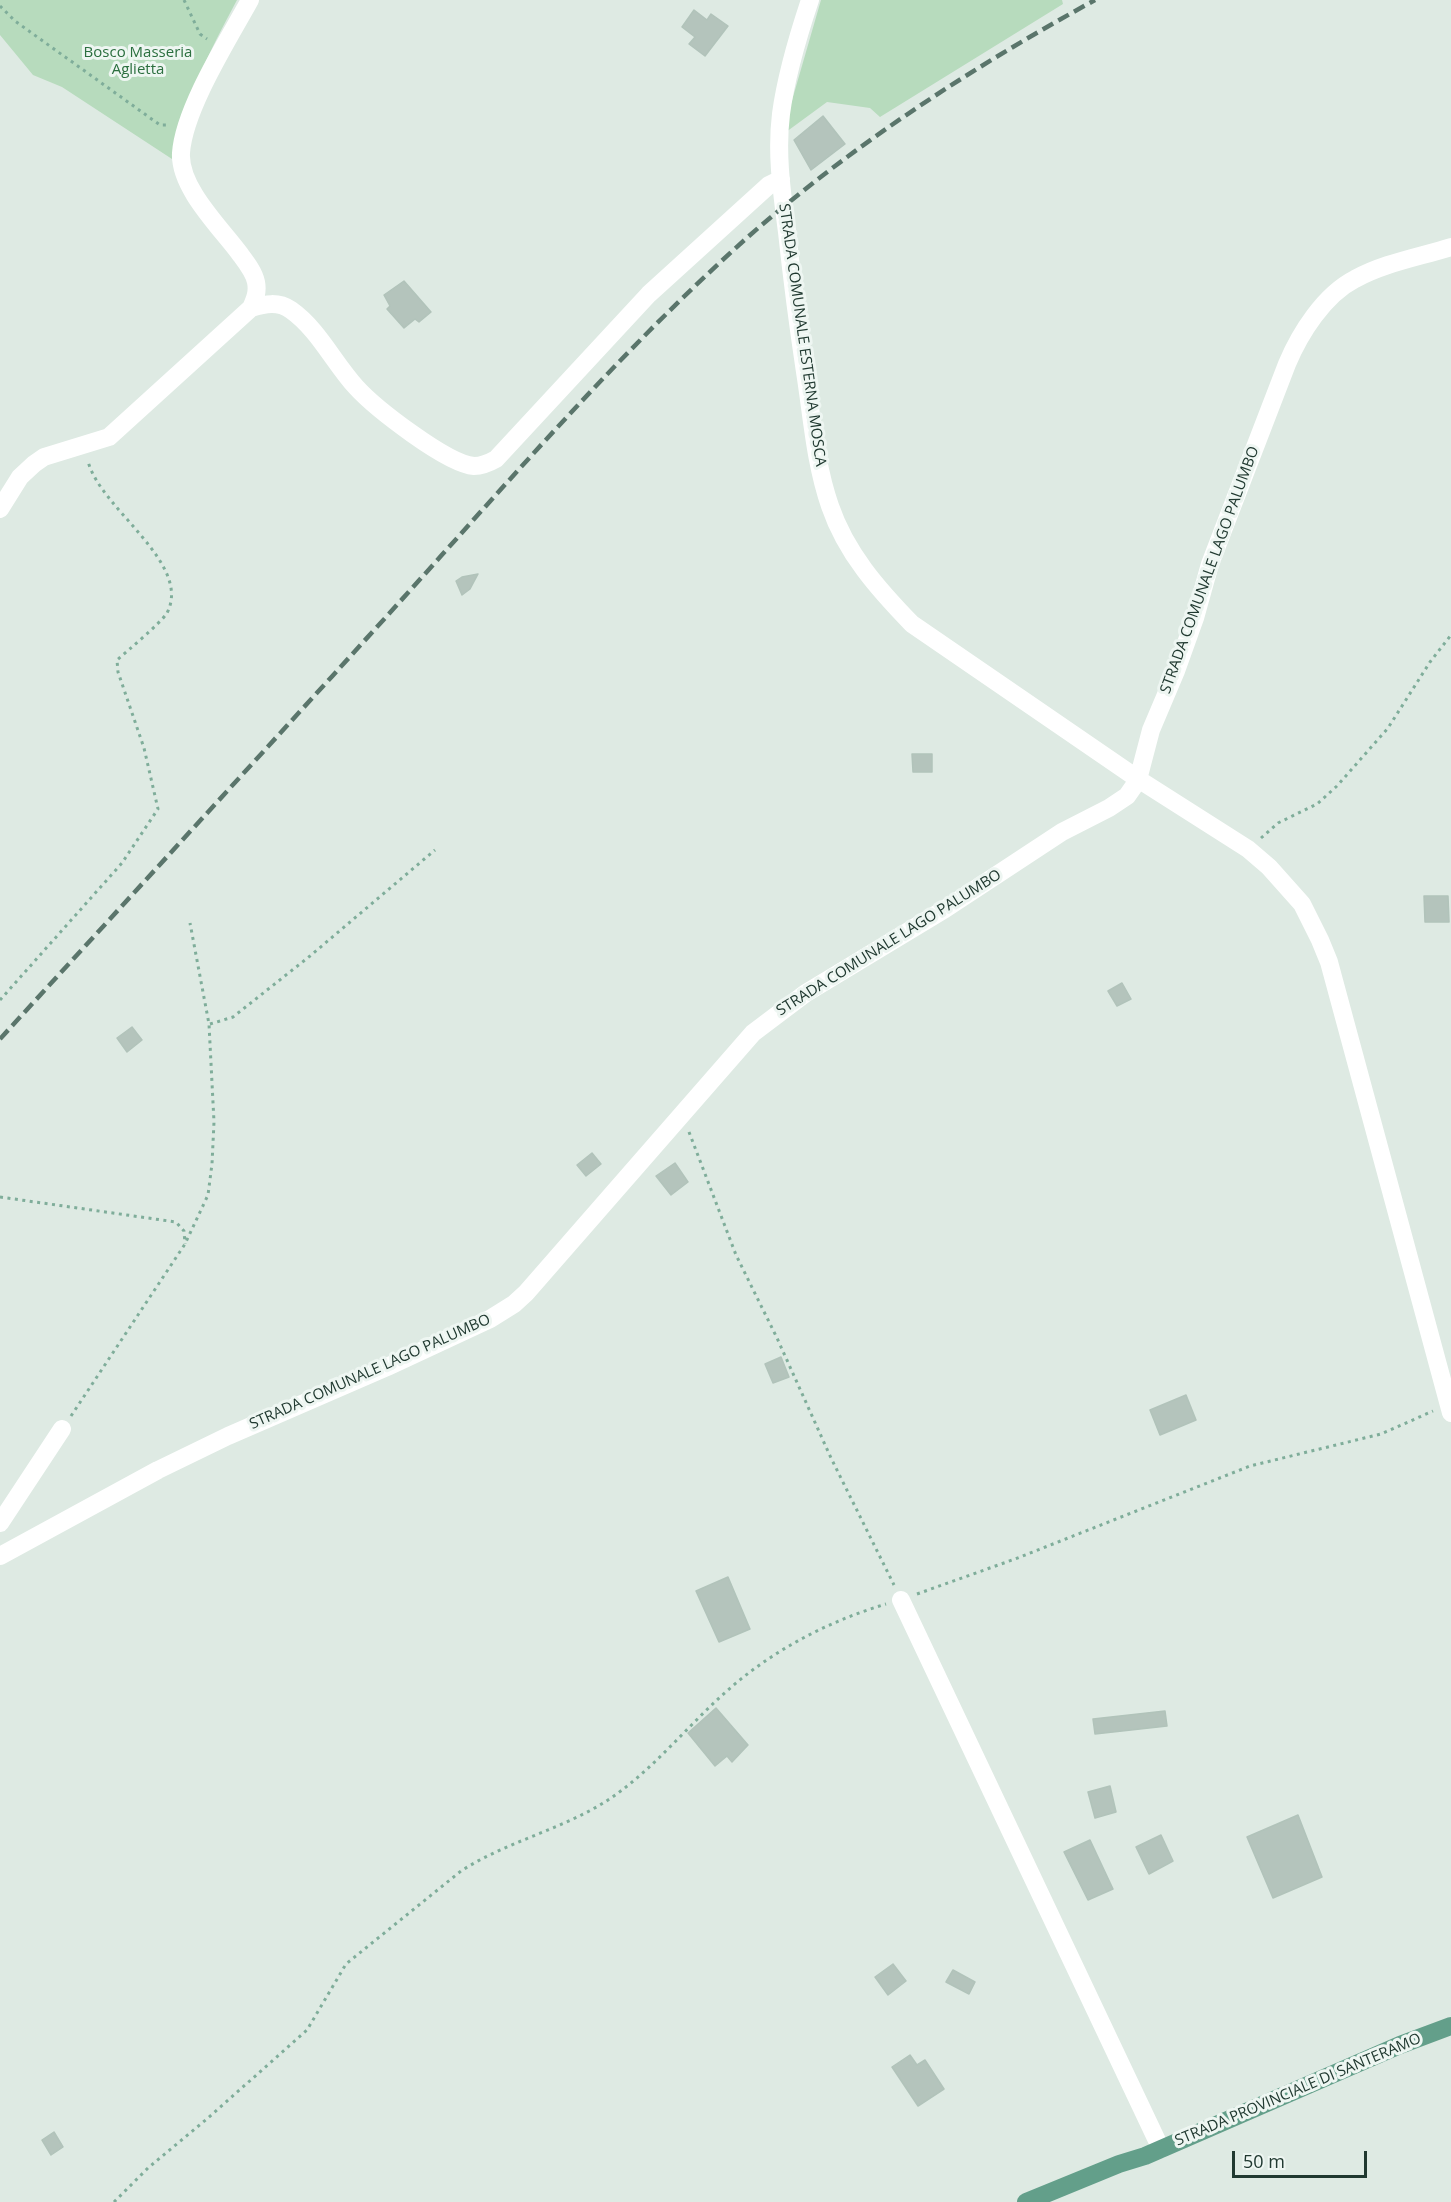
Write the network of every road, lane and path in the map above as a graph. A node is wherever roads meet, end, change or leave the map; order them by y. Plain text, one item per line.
1 (184, 0) edge
2 (250, 0) edge
3 (810, 0) edge
4 (0, 6) edge
5 (223, 48) junction
6 (172, 125) dead end
7 (781, 179) junction
8 (1451, 247) edge
9 (251, 308) junction
10 (86, 445) junction
11 (0, 509) edge
12 (1451, 635) edge
13 (1138, 779) junction
14 (1248, 849) junction
15 (435, 850) dead end
16 (190, 923) dead end
17 (0, 1000) edge
18 (209, 1024) junction
19 (682, 1114) junction
20 (0, 1197) edge
21 (185, 1244) junction
22 (1450, 1410) edge
23 (62, 1429) joint
24 (0, 1523) edge
25 (0, 1556) edge
26 (901, 1600) junction
27 (1451, 2026) edge
28 (1153, 2152) junction
29 (114, 2202) edge
30 (1026, 2202) edge
31 (1049, 2202) edge

1 - 5 path
2 - 5 street
3 - 7 street, STRADA COMUNALE ESTERNA MOSCA
4 - 6 path
5 - 9 street
7 - 9 street
7 - 13 street, STRADA COMUNALE ESTERNA MOSCA
8 - 13 street, STRADA COMUNALE LAGO PALUMBO
9 - 10 street
10 - 11 street
10 - 17 path
12 - 14 path
13 - 14 street, STRADA COMUNALE ESTERNA MOSCA
13 - 19 street, STRADA COMUNALE LAGO PALUMBO
14 - 22 street, STRADA COMUNALE ESTERNA MOSCA
15 - 18 path
16 - 18 path
18 - 21 path
19 - 25 street, STRADA COMUNALE LAGO PALUMBO
19 - 26 path
20 - 21 path
21 - 23 path
22 - 26 path
23 - 24 street
26 - 28 street
26 - 29 path
27 - 28 main road, STRADA PROVINCIALE DI SANTERAMO
28 - 30 main road
28 - 31 main road

